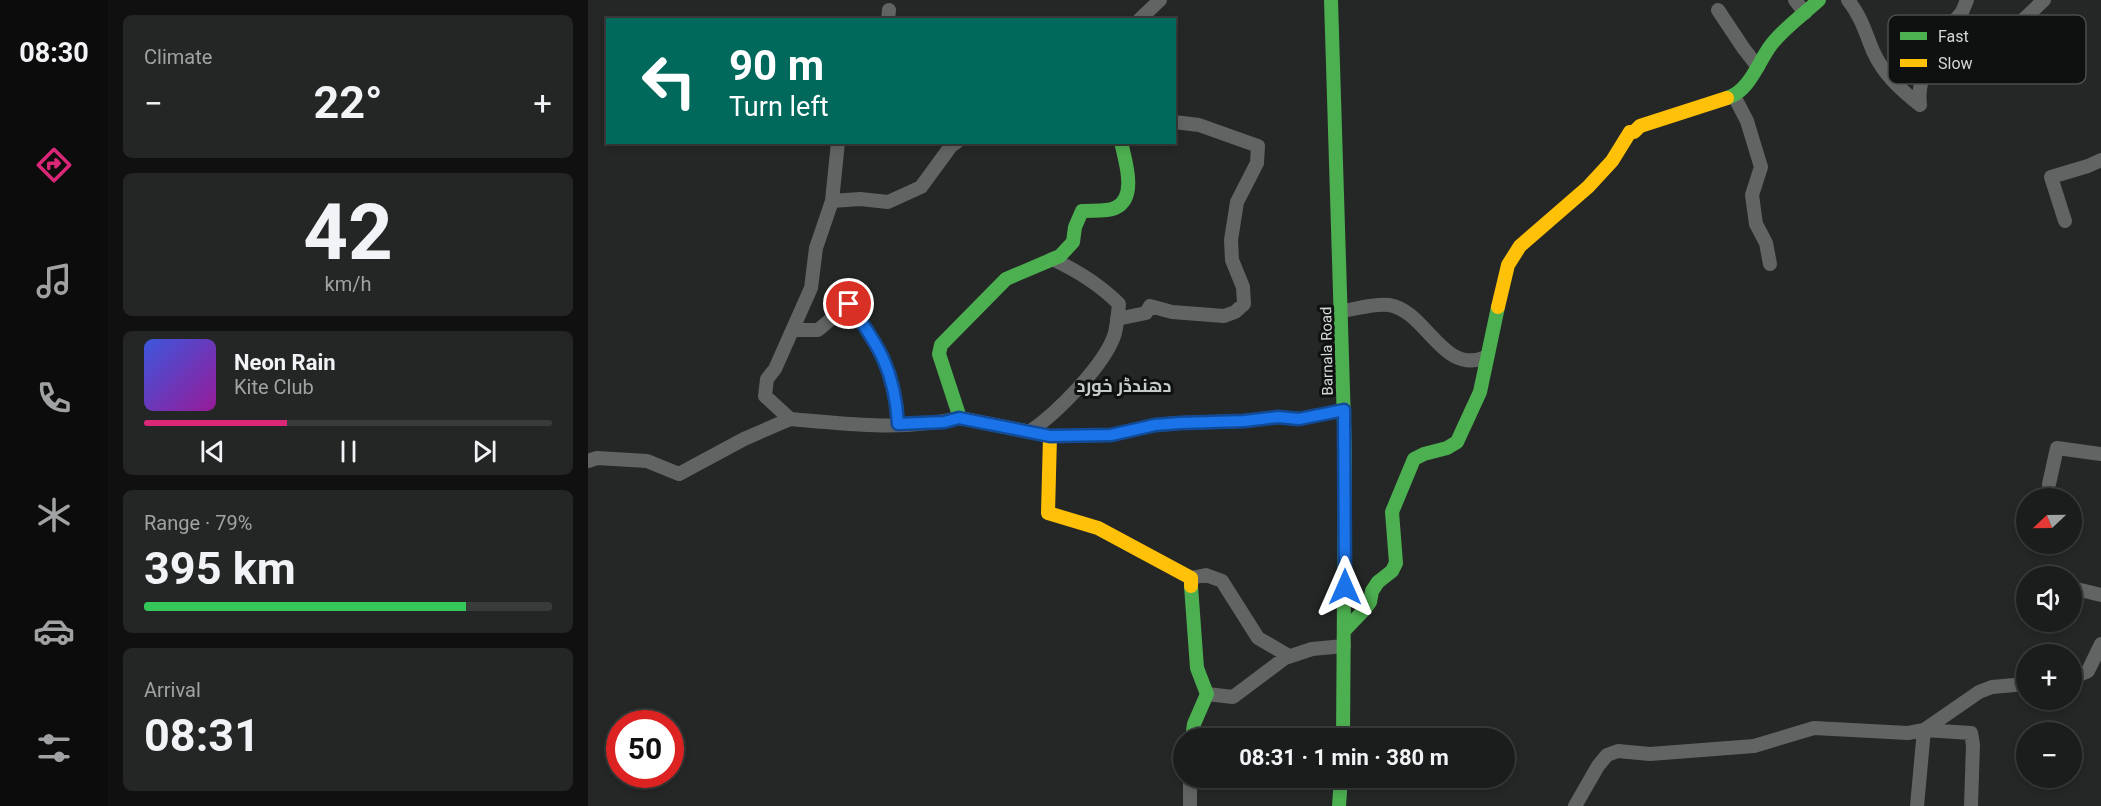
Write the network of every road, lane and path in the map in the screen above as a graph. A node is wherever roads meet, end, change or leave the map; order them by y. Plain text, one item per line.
1 (1160, 0) edge
2 (1331, 0) edge
3 (1795, 0) edge
4 (1819, 0) edge
5 (1848, 0) edge
6 (1967, 0) edge
7 (2044, 0) edge
8 (1718, 10) dead end
9 (1805, 13) junction
10 (1959, 15) edge
11 (2028, 15) edge
12 (1141, 18) edge
13 (1758, 67) junction
14 (1888, 75) edge
15 (1896, 84) edge
16 (1920, 84) edge
17 (1734, 96) junction
18 (1176, 122) edge
19 (838, 144) edge
20 (954, 144) edge
21 (1121, 144) edge
22 (2101, 160) edge
23 (832, 201) junction
24 (2065, 221) dead end
25 (1052, 259) junction
26 (1770, 264) dead end
27 (1342, 311) junction
28 (1117, 319) junction
29 (793, 330) junction
30 (1486, 357) junction
31 (1344, 410) junction
32 (959, 418) junction
33 (790, 419) junction
34 (898, 424) junction
35 (1029, 432) junction
36 (1050, 436) junction
37 (2101, 454) edge
38 (588, 461) edge
39 (2049, 484) dead end
40 (1191, 578) junction
41 (2082, 590) edge
42 (2101, 595) edge
43 (1345, 630) junction
44 (2101, 644) edge
45 (1344, 646) junction
46 (1289, 656) junction
47 (2082, 674) edge
48 (2016, 685) edge
49 (1206, 694) junction
50 (1193, 728) edge
51 (1343, 728) edge
52 (1924, 730) junction
53 (1190, 788) edge
54 (1340, 788) edge
55 (1190, 806) edge
56 (1339, 806) edge
57 (1575, 806) edge
58 (1917, 806) edge
59 (1971, 806) edge

1 - 12 street
2 - 27 street, Barnala Road
3 - 9 street
4 - 9 street
5 - 14 street
6 - 10 street
7 - 11 street
8 - 13 street
9 - 13 street
13 - 17 street
15 - 16 street
17 - 26 street
17 - 30 street
18 - 28 street
19 - 23 street
20 - 23 street
21 - 25 street
22 - 24 street
23 - 29 street
25 - 28 street
25 - 32 street
27 - 30 street
27 - 31 street, Barnala Road
28 - 35 street
29 - 33 street
29 - 34 street
30 - 43 street
31 - 36 street
31 - 43 street, Barnala Road
32 - 34 street
32 - 35 street
33 - 34 street
33 - 38 street
35 - 36 street
36 - 40 street
37 - 39 street
40 - 46 street
40 - 49 street
41 - 42 street
43 - 45 street, Barnala Road
44 - 47 street
45 - 46 street
45 - 51 street, Barnala Road
46 - 49 street
48 - 52 street
49 - 50 street
52 - 57 street
52 - 58 street
52 - 59 street
53 - 55 street
54 - 56 street

